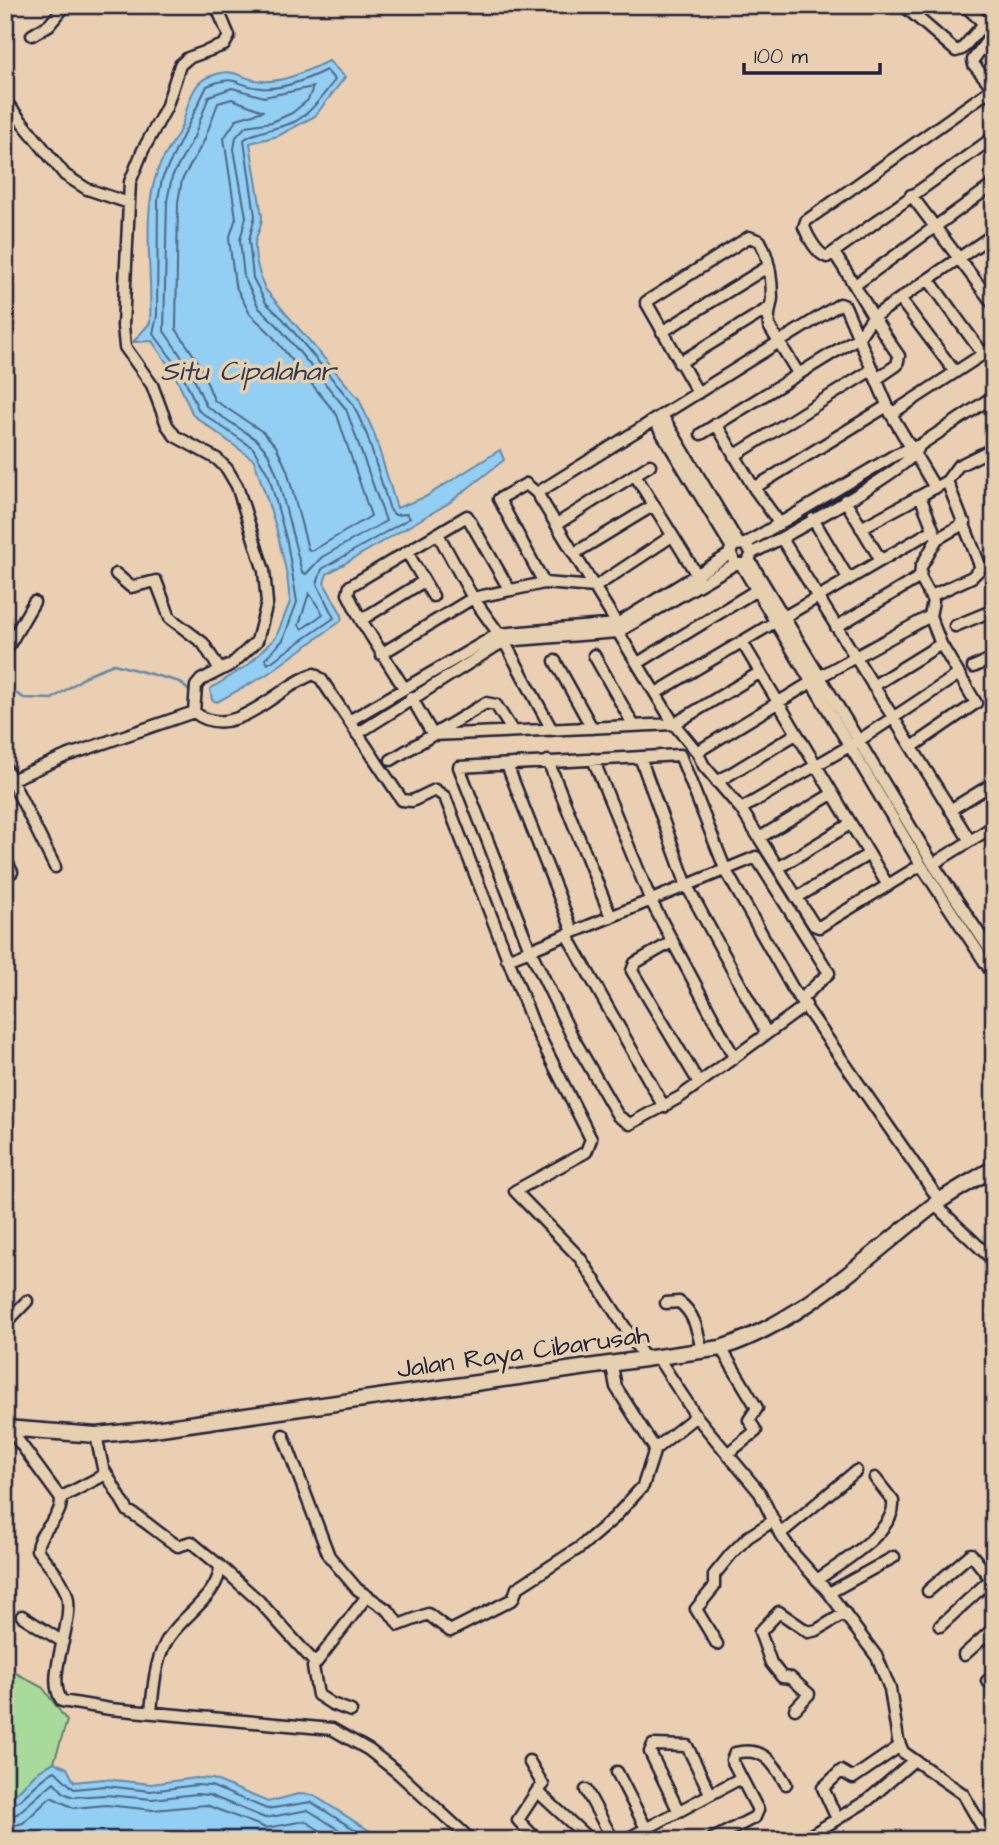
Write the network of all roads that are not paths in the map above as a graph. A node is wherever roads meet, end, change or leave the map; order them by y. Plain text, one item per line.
1 (66, 5) edge
2 (216, 5) edge
3 (903, 5) edge
4 (964, 5) edge
5 (994, 12) edge
6 (984, 24) junction
7 (994, 32) edge
8 (32, 35) dead end
9 (993, 89) edge
10 (5, 106) edge
11 (994, 137) edge
12 (994, 184) edge
13 (911, 195) junction
14 (130, 203) junction
15 (935, 227) junction
16 (994, 234) edge
17 (834, 253) junction
18 (960, 257) junction
19 (769, 266) junction
20 (929, 280) junction
21 (855, 285) junction
22 (900, 299) junction
23 (994, 306) edge
24 (769, 308) junction
25 (872, 318) junction
26 (662, 332) junction
27 (859, 337) junction
28 (779, 343) junction
29 (994, 347) edge
30 (983, 354) junction
31 (679, 363) junction
32 (954, 372) junction
33 (798, 373) junction
34 (875, 373) junction
35 (698, 393) junction
36 (994, 397) edge
37 (889, 410) junction
38 (658, 418) junction
39 (716, 425) junction
40 (701, 434) dead end
41 (915, 449) junction
42 (992, 450) edge
43 (734, 456) junction
44 (650, 465) dead end
45 (635, 475) junction
46 (947, 481) junction
47 (754, 488) junction
48 (935, 488) junction
49 (537, 493) junction
50 (920, 496) junction
51 (845, 500) junction
52 (654, 505) junction
53 (813, 519) junction
54 (965, 523) junction
55 (556, 524) junction
56 (780, 524) junction
57 (861, 528) junction
58 (438, 534) junction
59 (935, 535) junction
60 (672, 536) junction
61 (782, 538) junction
62 (407, 552) junction
63 (575, 553) junction
64 (741, 554) junction
65 (880, 559) junction
66 (116, 574) dead end
67 (697, 575) junction
68 (920, 577) junction
69 (848, 578) junction
70 (424, 581) junction
71 (544, 583) junction
72 (595, 587) junction
73 (509, 589) junction
74 (755, 591) junction
75 (433, 596) dead end
76 (817, 596) junction
77 (931, 596) junction
78 (473, 598) junction
79 (34, 602) dead end
80 (994, 610) edge
81 (930, 616) junction
82 (779, 619) junction
83 (361, 620) junction
84 (836, 626) junction
85 (954, 626) dead end
86 (618, 628) junction
87 (501, 637) junction
88 (742, 642) junction
89 (941, 644) junction
90 (5, 652) edge
91 (381, 654) junction
92 (594, 655) dead end
93 (853, 656) junction
94 (994, 658) edge
95 (555, 662) dead end
96 (638, 663) junction
97 (973, 667) dead end
98 (220, 670) junction
99 (759, 673) junction
100 (959, 674) junction
101 (815, 680) junction
102 (873, 685) junction
103 (404, 688) junction
104 (656, 693) junction
105 (411, 697) junction
106 (778, 703) junction
107 (194, 712) junction
108 (893, 718) junction
109 (349, 721) junction
110 (674, 724) junction
111 (634, 726) junction
112 (592, 728) junction
113 (512, 730) junction
114 (552, 730) junction
115 (357, 734) junction
116 (796, 734) junction
117 (433, 735) junction
118 (853, 743) junction
119 (912, 747) junction
120 (697, 752) junction
121 (640, 757) junction
122 (593, 759) junction
123 (391, 760) dead end
124 (548, 761) junction
125 (508, 765) junction
126 (815, 765) junction
127 (5, 767) edge
128 (11, 780) junction
129 (717, 782) junction
130 (994, 783) edge
131 (832, 794) junction
132 (741, 809) junction
133 (950, 810) junction
134 (850, 824) junction
135 (994, 826) edge
136 (758, 838) junction
137 (970, 841) junction
138 (869, 854) junction
139 (5, 858) edge
140 (933, 864) junction
141 (921, 865) junction
142 (55, 867) dead end
143 (778, 868) junction
144 (726, 871) junction
145 (12, 872) dead end
146 (887, 884) junction
147 (687, 886) junction
148 (796, 898) junction
149 (650, 901) junction
150 (611, 916) junction
151 (570, 934) junction
152 (670, 943) junction
153 (530, 950) junction
154 (994, 956) edge
155 (508, 959) junction
156 (994, 978) edge
157 (994, 990) edge
158 (804, 1002) junction
159 (766, 1032) junction
160 (734, 1057) junction
161 (699, 1083) junction
162 (664, 1107) junction
163 (994, 1168) edge
164 (937, 1203) junction
165 (994, 1261) edge
166 (27, 1301) dead end
167 (666, 1303) dead end
168 (5, 1324) edge
169 (721, 1348) junction
170 (702, 1351) junction
171 (652, 1359) junction
172 (612, 1366) junction
173 (696, 1416) junction
174 (7, 1428) edge
175 (96, 1435) junction
176 (283, 1435) dead end
177 (655, 1449) junction
178 (727, 1454) junction
179 (856, 1471) dead end
180 (106, 1474) junction
181 (875, 1478) dead end
182 (60, 1498) junction
183 (773, 1521) junction
184 (780, 1534) junction
185 (894, 1556) dead end
186 (220, 1566) junction
187 (817, 1580) junction
188 (992, 1581) edge
189 (928, 1591) dead end
190 (829, 1593) junction
191 (367, 1596) junction
192 (845, 1613) junction
193 (22, 1616) dead end
194 (940, 1626) dead end
195 (994, 1628) edge
196 (63, 1642) junction
197 (717, 1644) dead end
198 (964, 1655) dead end
199 (315, 1663) junction
200 (795, 1709) dead end
201 (351, 1710) dead end
202 (151, 1712) junction
203 (900, 1746) junction
204 (529, 1760) dead end
205 (913, 1761) junction
206 (617, 1772) dead end
207 (741, 1778) junction
208 (786, 1784) dead end
209 (586, 1790) dead end
210 (537, 1791) junction
211 (710, 1793) junction
212 (678, 1810) junction
213 (837, 1819) junction
214 (646, 1829) junction
215 (471, 1840) edge
216 (537, 1840) edge
217 (590, 1840) edge
218 (613, 1840) edge
219 (625, 1840) edge
220 (652, 1840) edge
221 (711, 1840) edge
222 (803, 1840) edge
223 (990, 1840) edge

1 - 8 street
2 - 14 street
3 - 6 street
4 - 6 street
5 - 6 street
6 - 7 street
7 - 9 street
9 - 17 street
10 - 14 street
11 - 13 street
12 - 15 street
13 - 15 street
13 - 17 street
14 - 98 street
15 - 18 street
15 - 21 street
16 - 18 street
17 - 21 street
18 - 20 street
18 - 23 street
19 - 24 street
19 - 26 street
19 - 26 street
20 - 22 street
20 - 30 street
21 - 25 street
22 - 25 street
22 - 32 street
24 - 28 street
24 - 31 street
25 - 27 street
25 - 34 street
26 - 31 street
27 - 28 street
27 - 33 street
27 - 34 street
28 - 33 street
28 - 35 street
29 - 30 street
30 - 32 street
31 - 35 street
32 - 37 street
33 - 39 street
34 - 37 street
34 - 43 street
35 - 38 street
36 - 41 street
37 - 41 street
37 - 47 street
38 - 49 street
38 - 64 street
39 - 40 street
39 - 43 street
41 - 48 street
41 - 51 street
41 - 56 street
42 - 46 street
43 - 47 street
44 - 45 street
45 - 52 street
45 - 55 street
46 - 48 street
46 - 54 street
47 - 56 street
48 - 50 street
49 - 55 street
49 - 71 street
50 - 57 street
50 - 59 street
51 - 53 street
51 - 57 street
52 - 60 street
52 - 63 street
53 - 61 street
53 - 69 street
54 - 59 street
54 - 77 street
55 - 63 street
56 - 64 street
57 - 65 street
58 - 62 street
58 - 73 street
58 - 78 street
59 - 65 street
59 - 68 street
60 - 67 street
60 - 72 street
61 - 64 street
61 - 76 street
62 - 70 street
62 - 83 street
63 - 72 street
64 - 67 street
64 - 74 street
64 - 82 street
64 - 86 street
65 - 69 street
66 - 98 street
67 - 86 street
68 - 77 street
68 - 84 street
69 - 76 street
70 - 75 street
70 - 83 street
71 - 72 street
71 - 73 street
72 - 86 street
73 - 78 street
74 - 82 street
74 - 96 street
76 - 82 street
76 - 84 street
77 - 81 street
78 - 87 street
78 - 91 street
79 - 90 street
80 - 85 street
81 - 89 street
81 - 93 street
82 - 88 street
82 - 101 street
83 - 91 street
84 - 93 street
86 - 87 street
86 - 96 street
87 - 103 street
87 - 105 street
87 - 114 street
88 - 99 street
88 - 104 street
89 - 100 street
89 - 102 street
91 - 103 street
92 - 111 street
93 - 101 street
93 - 102 street
94 - 97 street
95 - 112 street
96 - 104 street
98 - 107 street
99 - 106 street
99 - 110 street
100 - 108 street
100 - 119 street
101 - 106 street
101 - 118 street
102 - 108 street
103 - 109 street
104 - 110 street
105 - 115 street
105 - 117 street
106 - 116 street
106 - 120 street
107 - 109 street
107 - 128 street
108 - 118 street
108 - 119 street
109 - 115 street
110 - 111 street
110 - 120 street
111 - 112 street
112 - 114 street
113 - 114 street
113 - 117 street
113 - 117 street
115 - 155 street
116 - 126 street
116 - 129 street
117 - 123 street
118 - 126 street
118 - 140 street
118 - 141 street
119 - 133 street
120 - 129 street
121 - 122 street
121 - 144 street
121 - 147 street
122 - 124 street
122 - 149 street
124 - 125 street
124 - 150 street
125 - 151 street
125 - 153 street
126 - 131 street
126 - 132 street
127 - 128 street
128 - 142 street
129 - 132 street
130 - 133 street
131 - 134 street
131 - 136 street
132 - 136 street
133 - 137 street
134 - 138 street
134 - 143 street
135 - 137 street
136 - 143 street
137 - 140 street
138 - 146 street
138 - 148 street
139 - 145 street
140 - 154 street
141 - 146 street
141 - 156 street
143 - 148 street
144 - 147 street
144 - 158 street
144 - 158 street
146 - 148 street
147 - 149 street
147 - 159 street
149 - 150 street
149 - 152 street
150 - 151 street
151 - 153 street
151 - 162 street
152 - 160 street
152 - 161 street
153 - 155 street
153 - 162 street
155 - 171 street
156 - 157 street
158 - 159 street
158 - 164 street
159 - 160 street
160 - 161 street
161 - 162 street
163 - 164 main road, Jalan Raya Cibarusah
164 - 165 street
164 - 169 main road, Jalan Raya Cibarusah
166 - 168 street
167 - 170 street
169 - 170 main road, Jalan Raya Cibarusah
169 - 178 street
170 - 171 main road, Jalan Raya Cibarusah
171 - 172 main road, Jalan Raya Cibarusah
171 - 173 street
172 - 175 main road, Jalan Raya Cibarusah
172 - 177 street
173 - 177 street
173 - 178 street
174 - 175 main road, Jalan Raya Cibarusah
174 - 182 street
175 - 180 street
176 - 191 street
177 - 191 street
178 - 183 street
179 - 184 street
180 - 182 street
180 - 186 street
181 - 187 street
182 - 196 street
183 - 184 street
183 - 197 street
184 - 187 street
185 - 190 street
186 - 199 street
186 - 202 street
187 - 190 street
188 - 189 street
188 - 194 street
190 - 192 street
191 - 199 street
192 - 200 street
192 - 203 street
193 - 196 street
195 - 198 street
196 - 202 street
199 - 201 street
202 - 215 street
203 - 205 street
203 - 213 street
204 - 210 street
205 - 213 street
205 - 223 street
206 - 214 street
207 - 208 street
207 - 211 street
207 - 221 street
209 - 218 street
210 - 216 street
210 - 217 street
211 - 212 street
211 - 212 street
212 - 214 street
213 - 222 street
214 - 219 street
214 - 220 street

